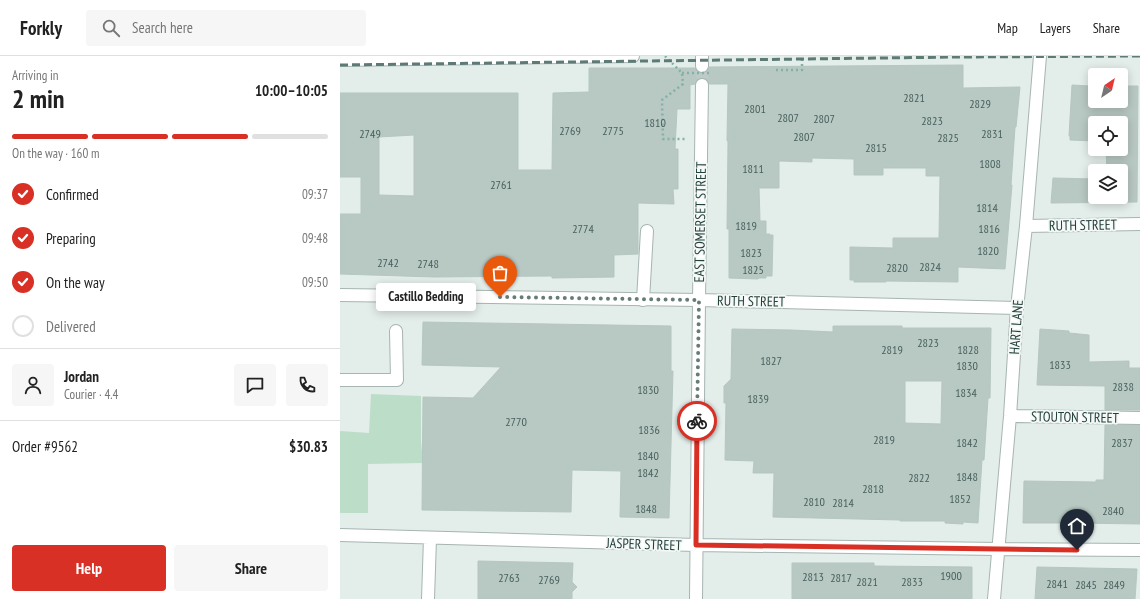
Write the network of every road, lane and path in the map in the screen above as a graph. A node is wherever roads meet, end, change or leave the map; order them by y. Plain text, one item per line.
1 (633, 56) edge
2 (665, 56) edge
3 (802, 56) edge
4 (1040, 56) edge
5 (340, 60) edge
6 (705, 65) edge
7 (776, 70) dead end
8 (682, 73) junction
9 (702, 85) tunnel mouth
10 (674, 139) dead end
11 (1140, 224) edge
12 (1026, 226) junction
13 (647, 231) dead end
14 (340, 295) edge
15 (643, 300) junction
16 (699, 300) junction
17 (1017, 308) junction
18 (396, 331) dead end
19 (340, 380) edge
20 (1010, 416) junction
21 (1140, 418) edge
22 (340, 535) edge
23 (430, 538) junction
24 (696, 545) junction
25 (998, 549) junction
26 (1140, 550) edge
27 (428, 599) edge
28 (696, 599) edge
29 (994, 599) edge

1 - 5 street
2 - 8 path
3 - 7 path
4 - 12 street, HART LANE
6 - 8 path, bridge
8 - 10 path
9 - 16 street, EAST SOMERSET STREET
11 - 12 street, RUTH STREET
12 - 17 street, HART LANE
13 - 15 street
14 - 15 street, RUTH STREET
15 - 16 street, RUTH STREET
16 - 17 street, RUTH STREET
16 - 24 street, EAST SOMERSET STREET
17 - 20 street, HART LANE
18 - 19 street
20 - 21 street, STOUTON STREET
20 - 25 street, HART LANE
22 - 23 street, JASPER STREET
23 - 24 street, JASPER STREET
23 - 27 street
24 - 25 street, JASPER STREET
24 - 28 street, EAST SOMERSET STREET
25 - 26 street, JASPER STREET
25 - 29 street, HART LANE

